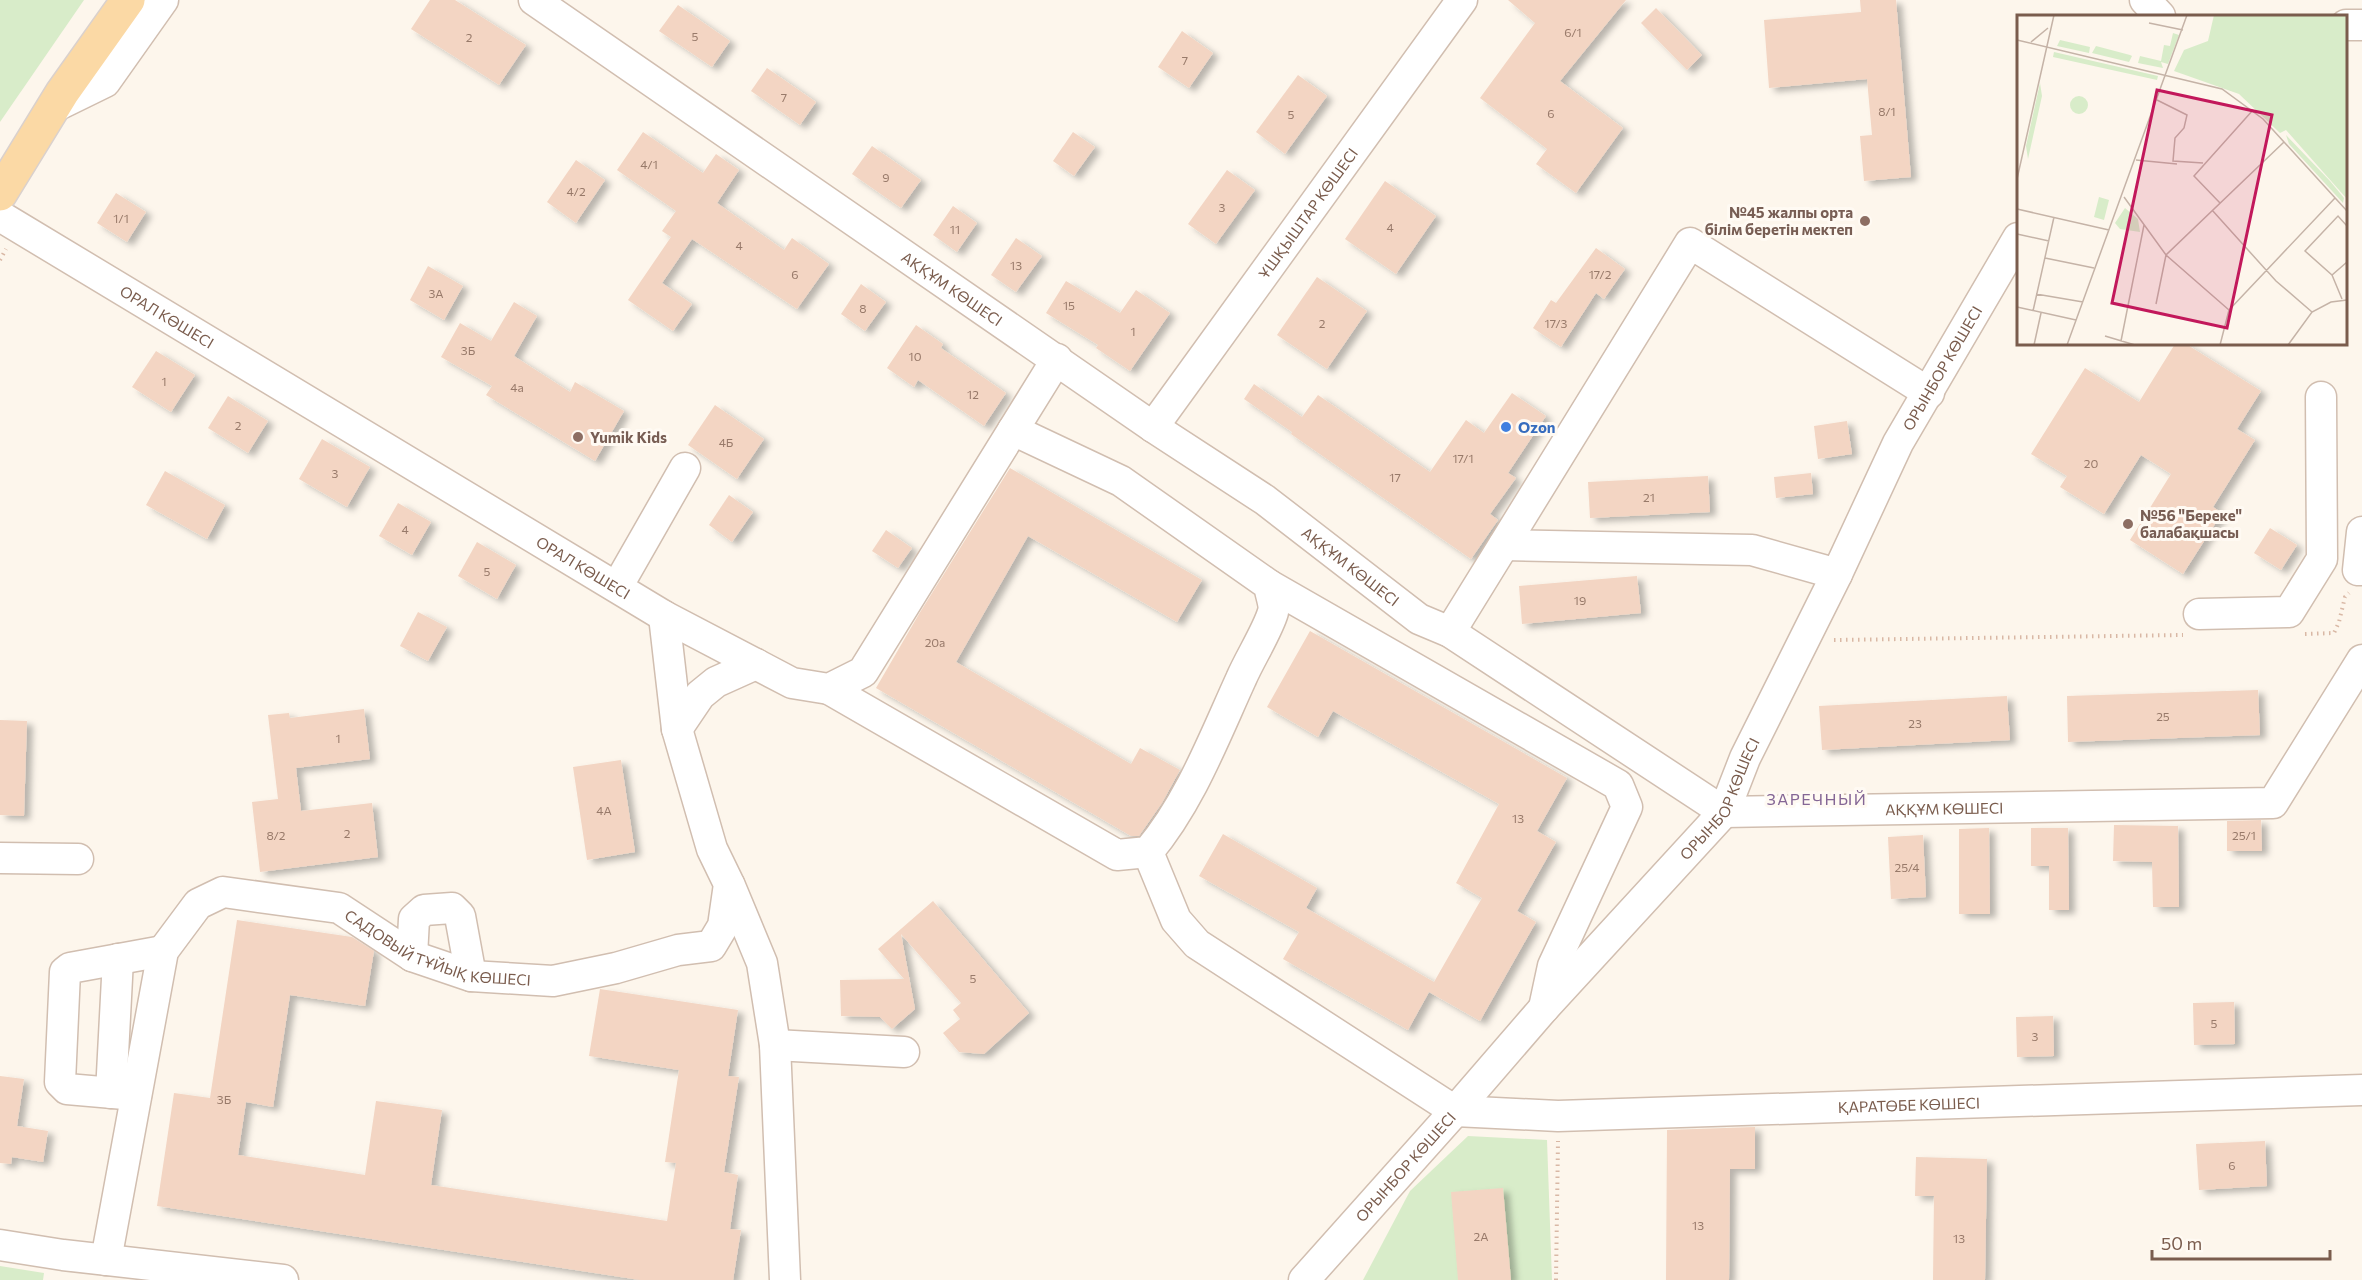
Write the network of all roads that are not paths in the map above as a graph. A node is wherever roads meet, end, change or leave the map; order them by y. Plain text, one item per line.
1 (128, 0) edge
2 (163, 0) edge
3 (534, 0) edge
4 (1462, 0) edge
5 (2145, 0) edge
6 (2159, 15) edge
7 (54, 107) junction
8 (0, 194) edge
9 (0, 216) edge
10 (2017, 241) edge
11 (1056, 359) junction
12 (1929, 393) junction
13 (2321, 397) dead end
14 (1153, 427) junction
15 (1013, 430) junction
16 (685, 468) dead end
17 (2362, 532) edge
18 (1504, 545) junction
19 (1837, 574) junction
20 (2358, 581) edge
21 (1269, 585) junction
22 (617, 587) junction
23 (664, 616) junction
24 (2195, 625) road end
25 (1450, 632) junction
26 (2362, 660) edge
27 (756, 664) junction
28 (829, 689) junction
29 (677, 729) junction
30 (1637, 755) junction
31 (1617, 785) junction
32 (1724, 812) junction
33 (1148, 852) junction
34 (0, 858) edge
35 (78, 859) dead end
36 (729, 884) junction
37 (163, 951) junction
38 (412, 956) junction
39 (118, 959) junction
40 (471, 976) junction
41 (1544, 1008) junction
42 (775, 1045) junction
43 (904, 1052) dead end
44 (2362, 1090) edge
45 (123, 1094) junction
46 (1455, 1111) junction
47 (0, 1245) edge
48 (106, 1260) junction
49 (62, 1268) edge
50 (283, 1280) edge
51 (785, 1280) edge
52 (1304, 1280) edge

1 - 7 main road
2 - 7 street
3 - 11 street, АҚҚҰМ КӨШЕСІ
4 - 14 street, ҰШҚЫШТАР КӨШЕСІ
5 - 6 street
7 - 8 main road
9 - 22 street, ОРАЛ КӨШЕСІ
10 - 12 street, ОРЫНБОР КӨШЕСІ
11 - 14 street, АҚҚҰМ КӨШЕСІ
11 - 15 street
12 - 18 street
12 - 19 street, ОРЫНБОР КӨШЕСІ
13 - 24 street
14 - 25 street, АҚҚҰМ КӨШЕСІ
15 - 21 street
15 - 28 street
16 - 22 street
17 - 20 street
18 - 19 street
18 - 25 street
19 - 32 street, ОРЫНБОР КӨШЕСІ
21 - 31 street
21 - 33 street
22 - 23 street, ОРАЛ КӨШЕСІ
23 - 27 street, ОРАЛ КӨШЕСІ
23 - 29 street
25 - 30 street, АҚҚҰМ КӨШЕСІ
26 - 32 street, АҚҚҰМ КӨШЕСІ
27 - 28 street, ОРАЛ КӨШЕСІ
27 - 29 street
28 - 33 street
29 - 36 street
30 - 31 street
30 - 32 street, АҚҚҰМ КӨШЕСІ
31 - 41 street
32 - 41 street, ОРЫНБОР КӨШЕСІ
33 - 46 street
34 - 35 street
36 - 40 street, САДОВЫЙ ТҰЙЫҚ КӨШЕСІ
36 - 42 street
37 - 38 street, САДОВЫЙ ТҰЙЫҚ КӨШЕСІ
37 - 39 street
37 - 45 street, САДОВЫЙ ТҰЙЫҚ КӨШЕСІ
38 - 40 street, САДОВЫЙ ТҰЙЫҚ КӨШЕСІ
38 - 40 street
39 - 45 street
39 - 45 street
41 - 46 street, ОРЫНБОР КӨШЕСІ
42 - 43 street
42 - 51 street
44 - 46 street, ҚАРАТӨБЕ КӨШЕСІ
45 - 48 street, САДОВЫЙ ТҰЙЫҚ КӨШЕСІ
46 - 52 street, ОРЫНБОР КӨШЕСІ
47 - 49 street
48 - 49 street
48 - 50 street

